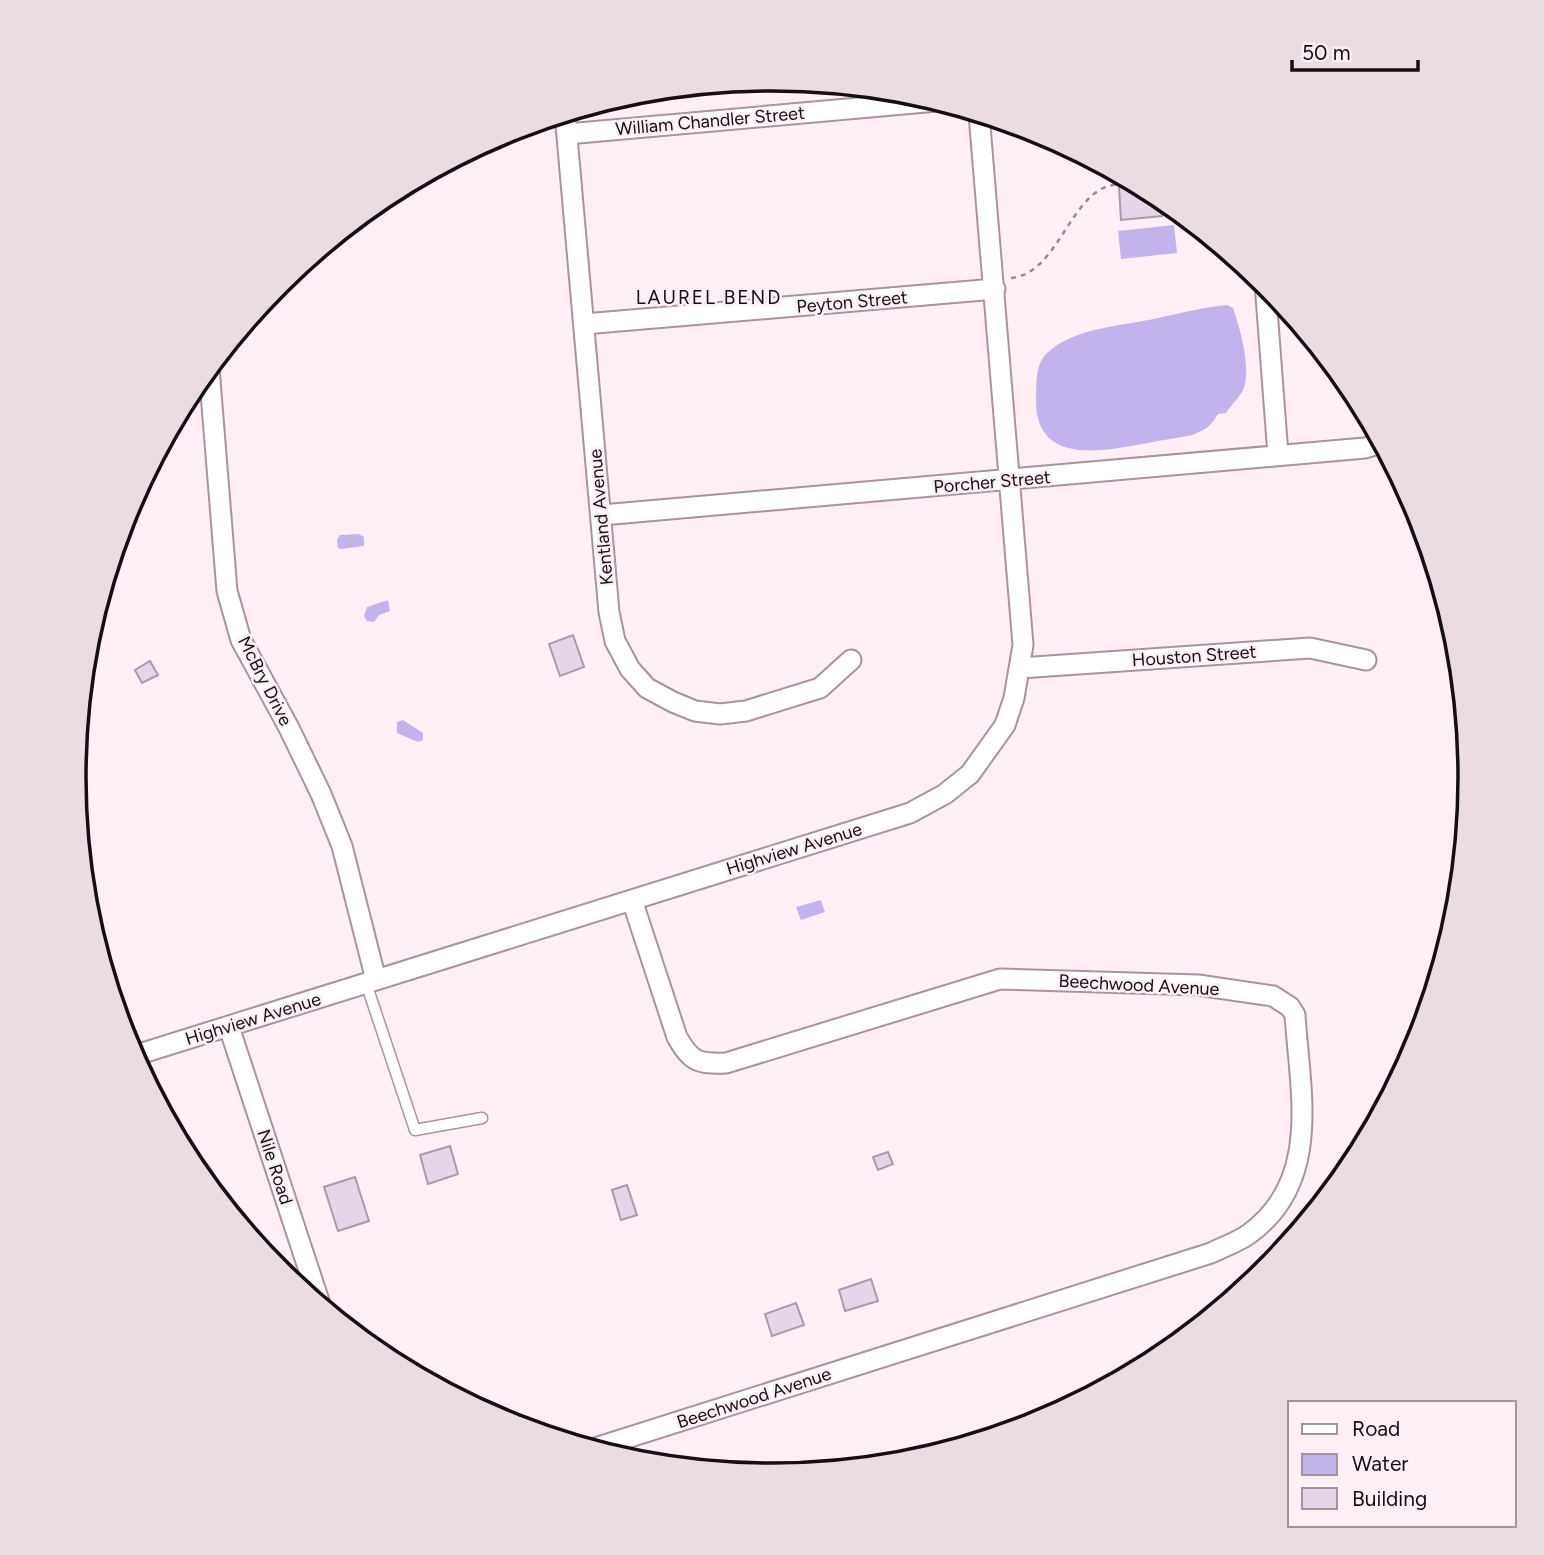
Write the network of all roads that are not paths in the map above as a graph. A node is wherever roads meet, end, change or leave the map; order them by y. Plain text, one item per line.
1 (905, 104) edge
2 (566, 123) edge
3 (980, 124) edge
4 (567, 134) junction
5 (1001, 284) junction
6 (1266, 302) edge
7 (584, 324) junction
8 (210, 384) edge
9 (1372, 446) edge
10 (1278, 455) junction
11 (1011, 481) junction
12 (602, 515) junction
13 (851, 660) dead end
14 (1366, 660) dead end
15 (1020, 668) junction
16 (632, 900) junction
17 (371, 982) junction
18 (229, 1027) junction
19 (144, 1053) edge
20 (482, 1118) dead end
21 (315, 1288) edge
22 (609, 1444) edge

1 - 4 street, William Chandler Street
2 - 4 street, Kentland Avenue
3 - 5 street
4 - 7 street, Kentland Avenue
5 - 7 street, Peyton Street
5 - 11 street, Highview Avenue
6 - 10 street
7 - 12 street, Kentland Avenue
8 - 17 street, McBry Drive
9 - 10 street, Porcher Street
10 - 11 street, Porcher Street
11 - 12 street, Porcher Street
11 - 15 street, Highview Avenue
12 - 13 street, Kentland Avenue
14 - 15 street, Houston Street
15 - 16 street, Highview Avenue
16 - 17 street, Highview Avenue
16 - 22 street, Beechwood Avenue
17 - 18 street, Highview Avenue
17 - 20 lane
18 - 19 street, Highview Avenue
18 - 21 street, Nile Road

